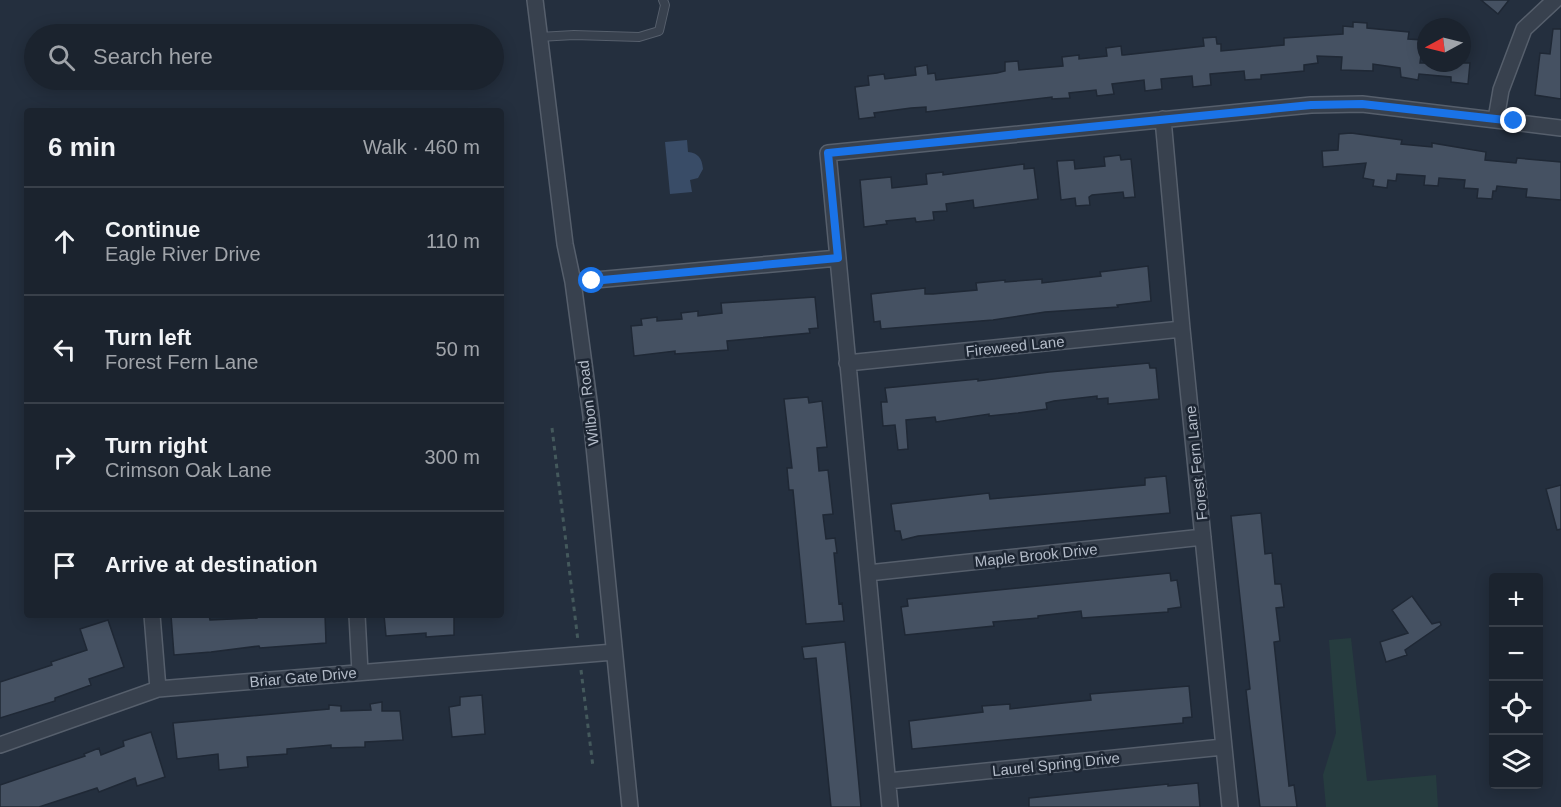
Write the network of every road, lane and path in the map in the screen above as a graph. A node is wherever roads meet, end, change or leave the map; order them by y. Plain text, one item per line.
1 (535, 0) edge
2 (663, 0) edge
3 (1555, 0) edge
4 (539, 37) junction
5 (1163, 119) junction
6 (1496, 119) junction
7 (1561, 128) edge
8 (838, 258) junction
9 (573, 282) junction
10 (1182, 329) junction
11 (848, 363) junction
12 (552, 428) dead end
13 (1203, 537) junction
14 (868, 573) junction
15 (152, 618) edge
16 (357, 618) edge
17 (578, 641) dead end
18 (614, 652) junction
19 (581, 668) dead end
20 (360, 672) junction
21 (158, 689) junction
22 (0, 745) edge
23 (1223, 747) junction
24 (593, 766) dead end
25 (888, 781) junction
26 (630, 807) edge
27 (890, 807) edge
28 (1230, 807) edge

1 - 4 street, Wilbon Road
2 - 4 lane
3 - 6 street
4 - 9 street, Wilbon Road
5 - 6 street
5 - 8 street
5 - 10 street, Forest Fern Lane
6 - 7 street
8 - 9 street
8 - 11 street
9 - 18 street, Wilbon Road
10 - 11 street, Fireweed Lane
10 - 13 street, Forest Fern Lane
11 - 14 street
12 - 17 path
13 - 14 street, Maple Brook Drive
13 - 23 street, Forest Fern Lane
14 - 25 street
15 - 21 street
16 - 20 street
18 - 20 street, Briar Gate Drive
18 - 26 street, Wilbon Road
19 - 24 path
20 - 21 street, Briar Gate Drive
21 - 22 street, Briar Gate Drive
23 - 25 street, Laurel Spring Drive
23 - 28 street, Forest Fern Lane
25 - 27 street

